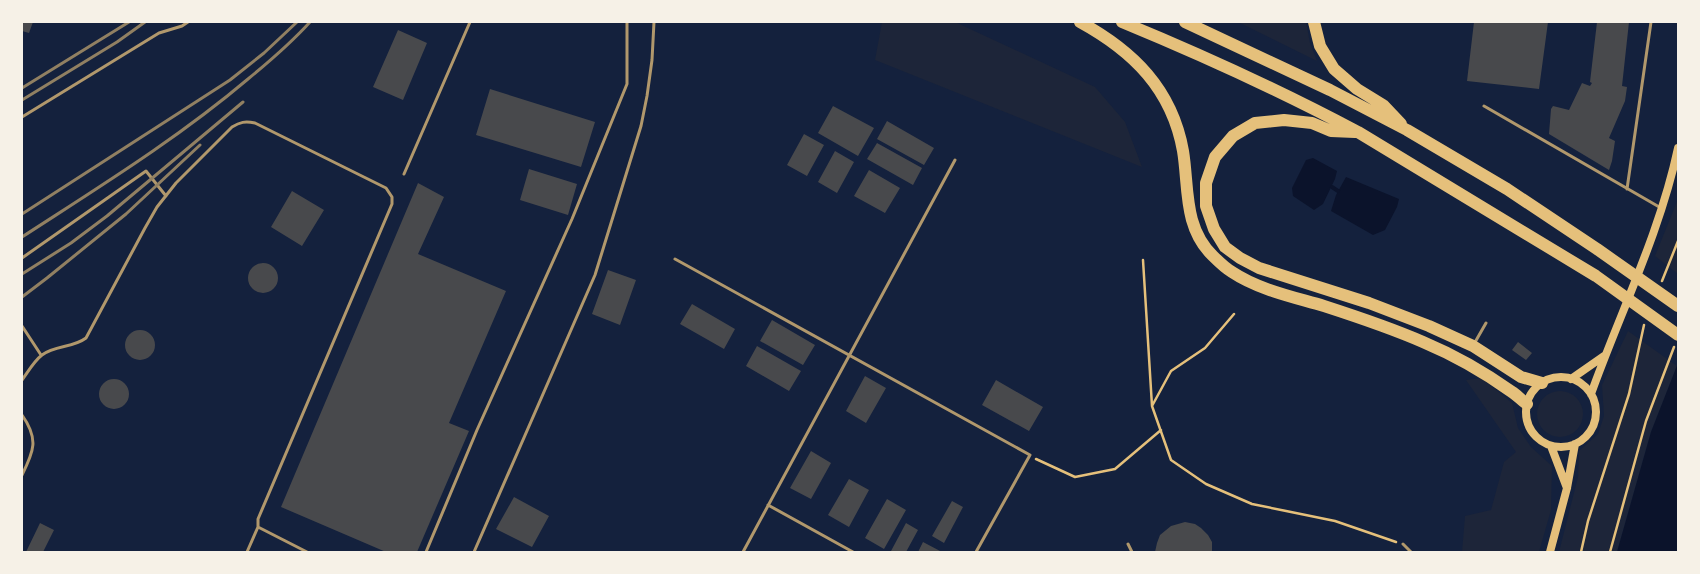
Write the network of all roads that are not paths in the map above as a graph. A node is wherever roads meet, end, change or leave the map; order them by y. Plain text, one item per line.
1 (188, 22) edge
2 (470, 22) edge
3 (627, 22) edge
4 (654, 22) edge
5 (1080, 22) edge
6 (1122, 22) edge
7 (1185, 22) edge
8 (1314, 22) edge
9 (1651, 22) edge
10 (1484, 106) dead end
11 (22, 117) edge
12 (1407, 130) junction
13 (1358, 132) junction
14 (1678, 148) edge
15 (955, 160) dead end
16 (404, 174) dead end
17 (1627, 189) junction
18 (166, 196) junction
19 (1661, 208) junction
20 (22, 258) edge
21 (675, 259) dead end
22 (1678, 306) edge
23 (1486, 323) dead end
24 (22, 326) edge
25 (1677, 339) edge
26 (1474, 346) junction
27 (41, 355) junction
28 (849, 356) junction
29 (1604, 356) junction
30 (1571, 379) junction
31 (22, 380) edge
32 (1542, 382) junction
33 (1591, 394) junction
34 (1527, 404) junction
35 (22, 415) edge
36 (1575, 444) junction
37 (1551, 446) junction
38 (22, 475) edge
39 (1567, 488) junction
40 (768, 505) junction
41 (258, 527) junction
42 (1128, 544) dead end
43 (1403, 544) road end
44 (247, 552) edge
45 (307, 552) edge
46 (426, 552) edge
47 (474, 552) edge
48 (743, 552) edge
49 (853, 552) edge
50 (976, 552) edge
51 (1132, 552) edge
52 (1411, 552) edge
53 (1550, 552) edge

1 - 11 lane
2 - 16 lane
3 - 46 lane
4 - 47 lane
5 - 34 highway
6 - 13 highway
7 - 12 highway
8 - 12 highway
9 - 17 lane
10 - 17 lane
12 - 22 highway
13 - 25 highway
13 - 26 highway
14 - 19 main road
15 - 28 lane
17 - 19 lane
18 - 20 lane
18 - 27 lane
18 - 41 lane
19 - 29 main road
21 - 28 lane
23 - 26 lane
24 - 27 lane
26 - 32 highway
27 - 31 lane
28 - 40 lane
28 - 50 lane
29 - 30 main road
29 - 33 main road
30 - 32 main road
30 - 33 main road
32 - 34 main road
33 - 36 main road
34 - 37 main road
35 - 38 lane
36 - 37 main road
36 - 39 main road
37 - 39 main road
39 - 53 main road
40 - 48 lane
40 - 49 lane
41 - 44 lane
41 - 45 lane
42 - 51 lane
43 - 52 lane

